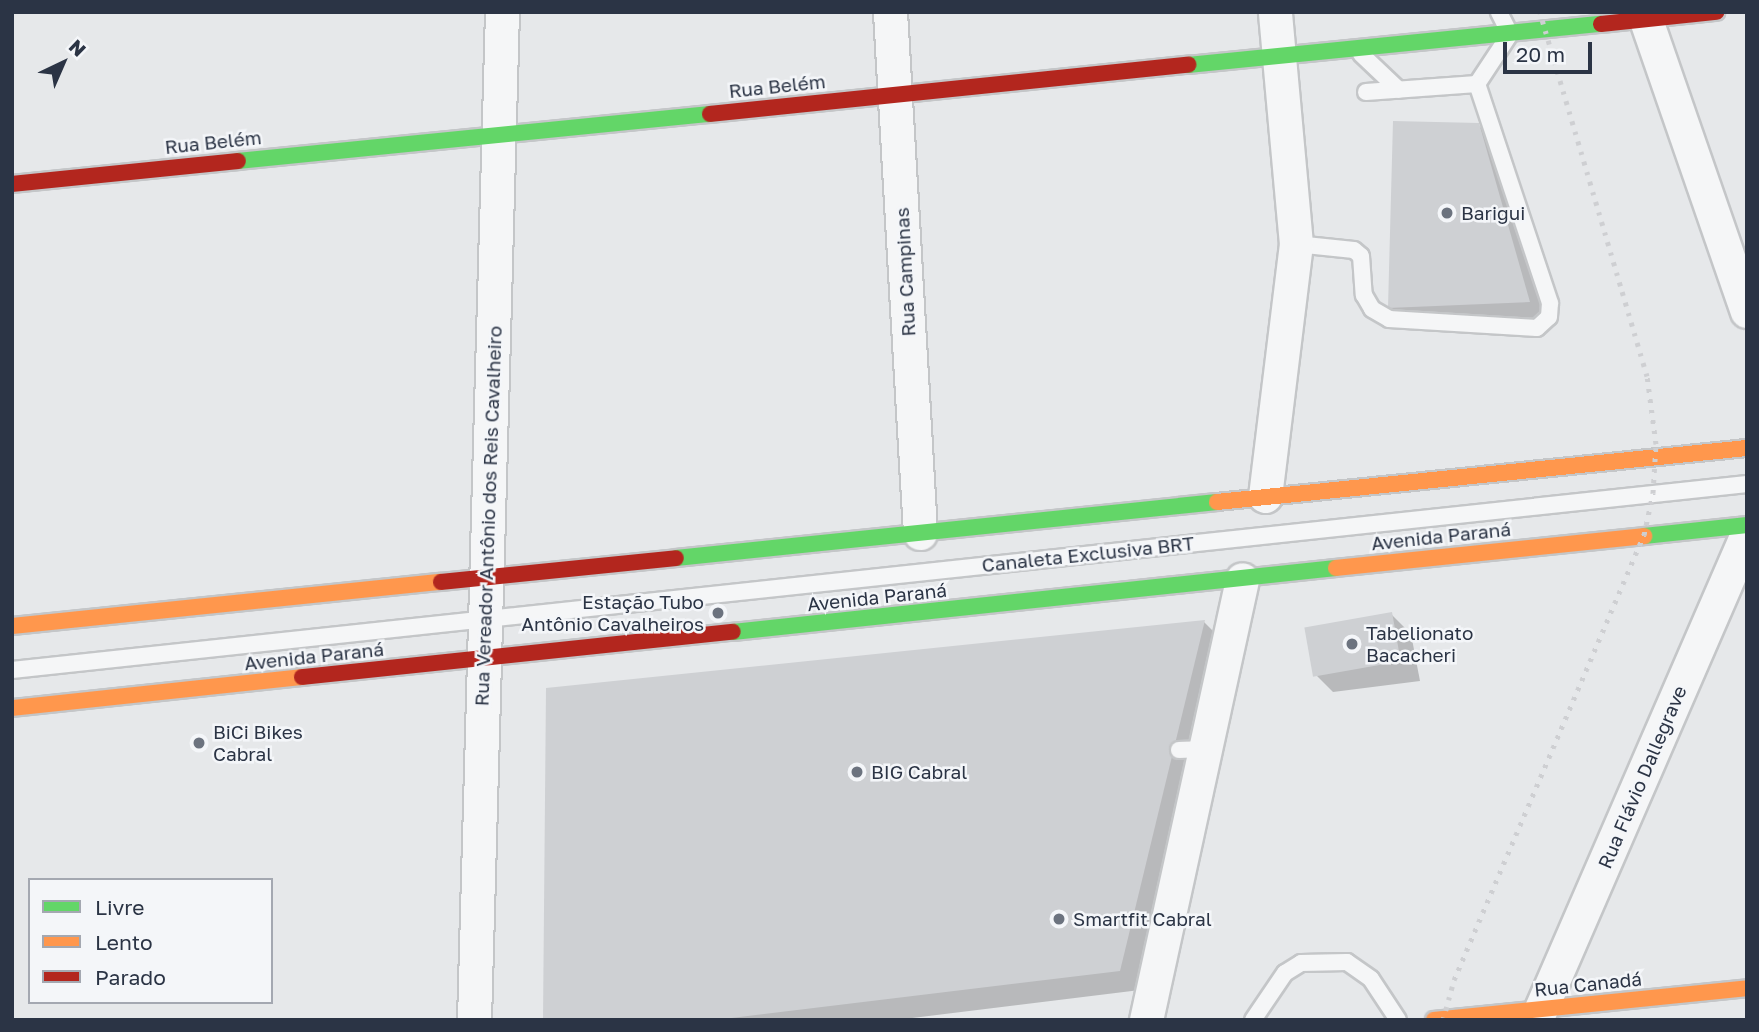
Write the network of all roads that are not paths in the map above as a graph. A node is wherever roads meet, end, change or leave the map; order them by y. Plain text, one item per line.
1 (502, 12) edge
2 (890, 12) edge
3 (1275, 12) edge
4 (1499, 12) edge
5 (1716, 12) edge
6 (1587, 19) edge
7 (1646, 20) junction
8 (1510, 34) junction
9 (1356, 50) junction
10 (1279, 57) junction
11 (1477, 84) junction
12 (1399, 90) junction
13 (1366, 92) dead end
14 (894, 95) junction
15 (499, 135) junction
16 (12, 184) edge
17 (1296, 244) junction
18 (1747, 311) edge
19 (1747, 449) edge
20 (1747, 484) edge
21 (1265, 496) junction
22 (1747, 525) edge
23 (920, 533) junction
24 (1747, 534) edge
25 (486, 577) junction
26 (1242, 579) junction
27 (485, 617) junction
28 (12, 626) edge
29 (484, 659) junction
30 (12, 670) edge
31 (12, 708) edge
32 (1747, 988) edge
33 (1538, 1015) edge
34 (474, 1020) edge
35 (1146, 1020) edge
36 (1253, 1020) edge
37 (1398, 1020) edge
38 (1434, 1020) edge

1 - 15 street, Rua Vereador Antônio dos Reis Cavalheiro
2 - 14 street, Rua Campinas
3 - 10 street
4 - 8 lane
5 - 7 street, Rua Belém
6 - 7 street, Rua Belém
6 - 8 street, Rua Belém
7 - 18 street
8 - 9 street, Rua Belém
8 - 11 lane
9 - 10 street, Rua Belém
9 - 12 lane
10 - 14 street, Rua Belém
10 - 17 street
11 - 12 lane
11 - 17 lane
12 - 13 lane
14 - 15 street, Rua Belém
14 - 23 street, Rua Campinas
15 - 16 street, Rua Belém
15 - 25 street, Rua Vereador Antônio dos Reis Cavalheiro
17 - 21 street
19 - 21 street
20 - 27 lane, Canaleta Exclusiva BRT
21 - 23 street
22 - 26 street, Avenida Paraná
23 - 25 street
24 - 33 street, Rua Flávio Dallegrave
25 - 27 street, Rua Vereador Antônio dos Reis Cavalheiro
25 - 28 street
26 - 29 street, Avenida Paraná
26 - 35 street
27 - 29 street, Rua Vereador Antônio dos Reis Cavalheiro
27 - 30 lane, Canaleta Exclusiva BRT
29 - 31 street, Avenida Paraná
29 - 34 street, Rua Vereador Antônio dos Reis Cavalheiro
32 - 33 street, Rua Canadá
33 - 38 street, Rua Canadá
36 - 37 lane

